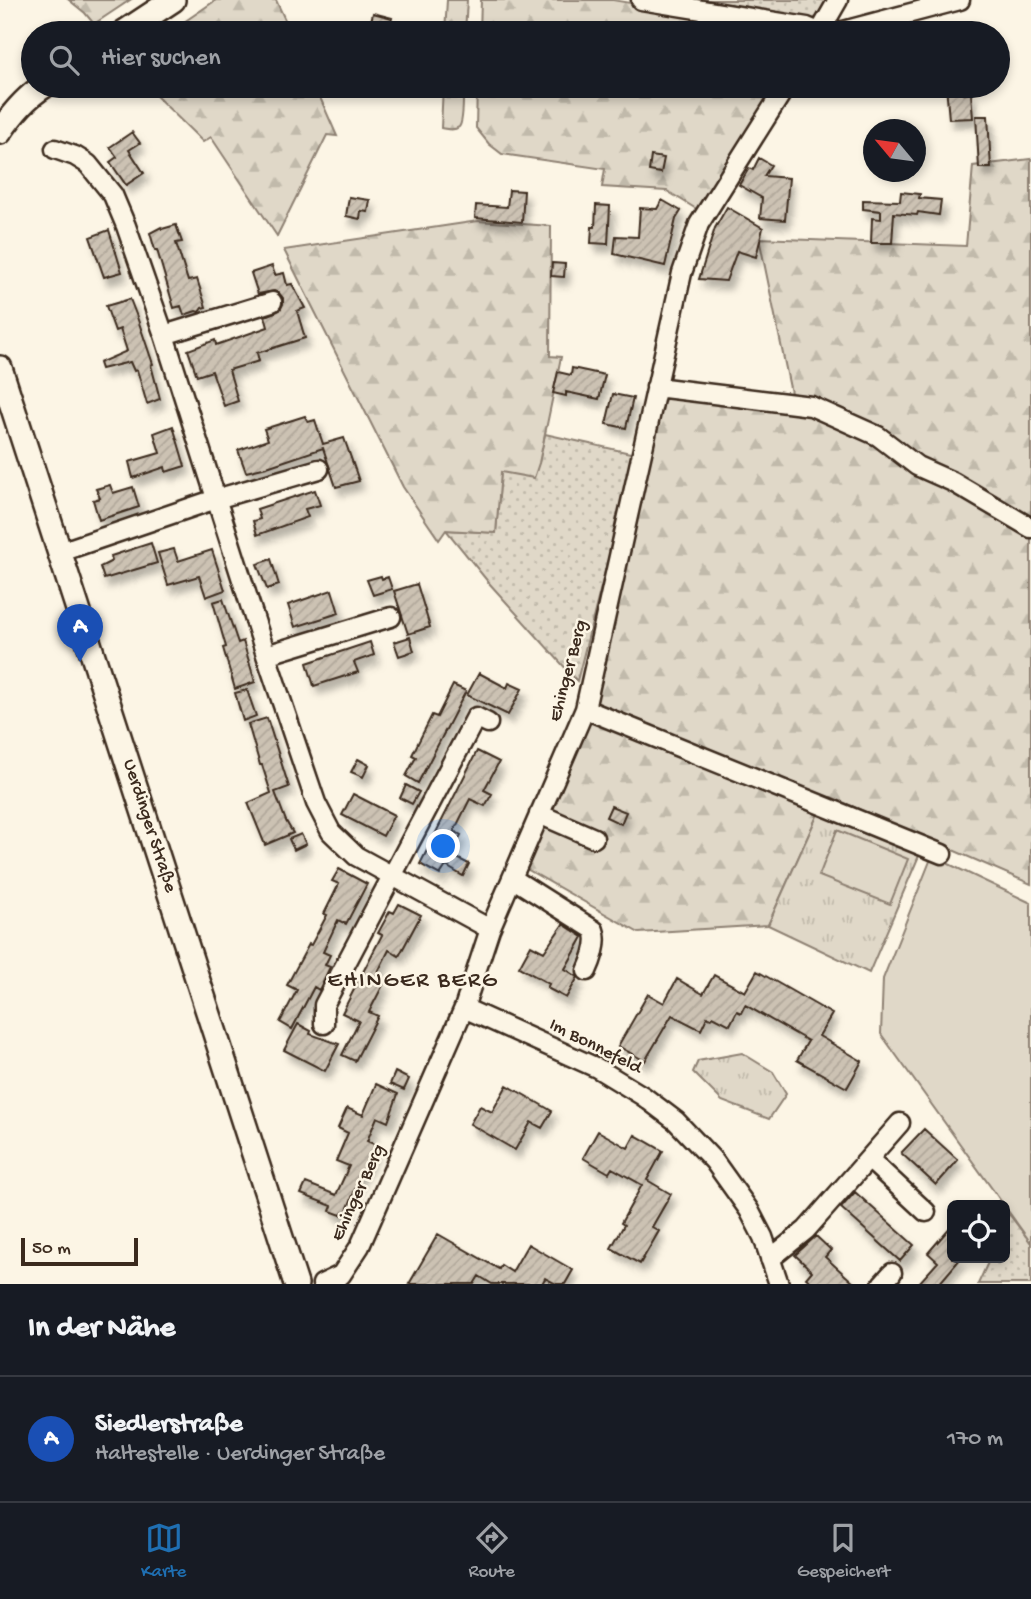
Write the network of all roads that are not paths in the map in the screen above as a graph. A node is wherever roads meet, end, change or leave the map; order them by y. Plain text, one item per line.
1 (173, 0) edge
2 (641, 0) edge
3 (838, 0) edge
4 (960, 0) edge
5 (141, 21) edge
6 (770, 21) edge
7 (826, 21) edge
8 (881, 21) edge
9 (29, 98) edge
10 (778, 98) edge
11 (0, 132) edge
12 (55, 149) dead end
13 (272, 302) dead end
14 (164, 335) junction
15 (0, 368) edge
16 (656, 387) junction
17 (318, 469) dead end
18 (216, 499) junction
19 (1031, 528) edge
20 (60, 552) junction
21 (391, 617) dead end
22 (267, 655) junction
23 (585, 709) junction
24 (488, 723) dead end
25 (539, 814) junction
26 (594, 838) dead end
27 (942, 853) dead end
28 (392, 876) junction
29 (512, 878) junction
30 (490, 929) junction
31 (587, 971) dead end
32 (464, 1007) junction
33 (324, 1024) dead end
34 (900, 1123) dead end
35 (869, 1159) junction
36 (926, 1212) dead end
37 (770, 1259) junction
38 (296, 1284) edge
39 (322, 1284) edge
40 (779, 1284) edge

1 - 5 main road
2 - 6 street
3 - 7 street
4 - 8 street
9 - 11 main road
10 - 16 street, Ehinger Berg
12 - 14 street
13 - 14 street
14 - 18 street
15 - 20 main road, Uerdinger Straße
16 - 19 street
16 - 23 street, Ehinger Berg
17 - 18 street
18 - 20 street
18 - 22 street
20 - 38 main road, Uerdinger Straße
21 - 22 street
22 - 28 street
23 - 25 street, Ehinger Berg
23 - 27 street
24 - 28 street
25 - 26 street
25 - 29 street, Ehinger Berg
28 - 30 street
28 - 33 street
29 - 30 street, Ehinger Berg
29 - 31 street
30 - 32 street, Ehinger Berg
32 - 37 street, Im Bonnefeld
32 - 39 street, Ehinger Berg
34 - 35 street
35 - 36 street
35 - 37 street
37 - 40 street, Im Bonnefeld

